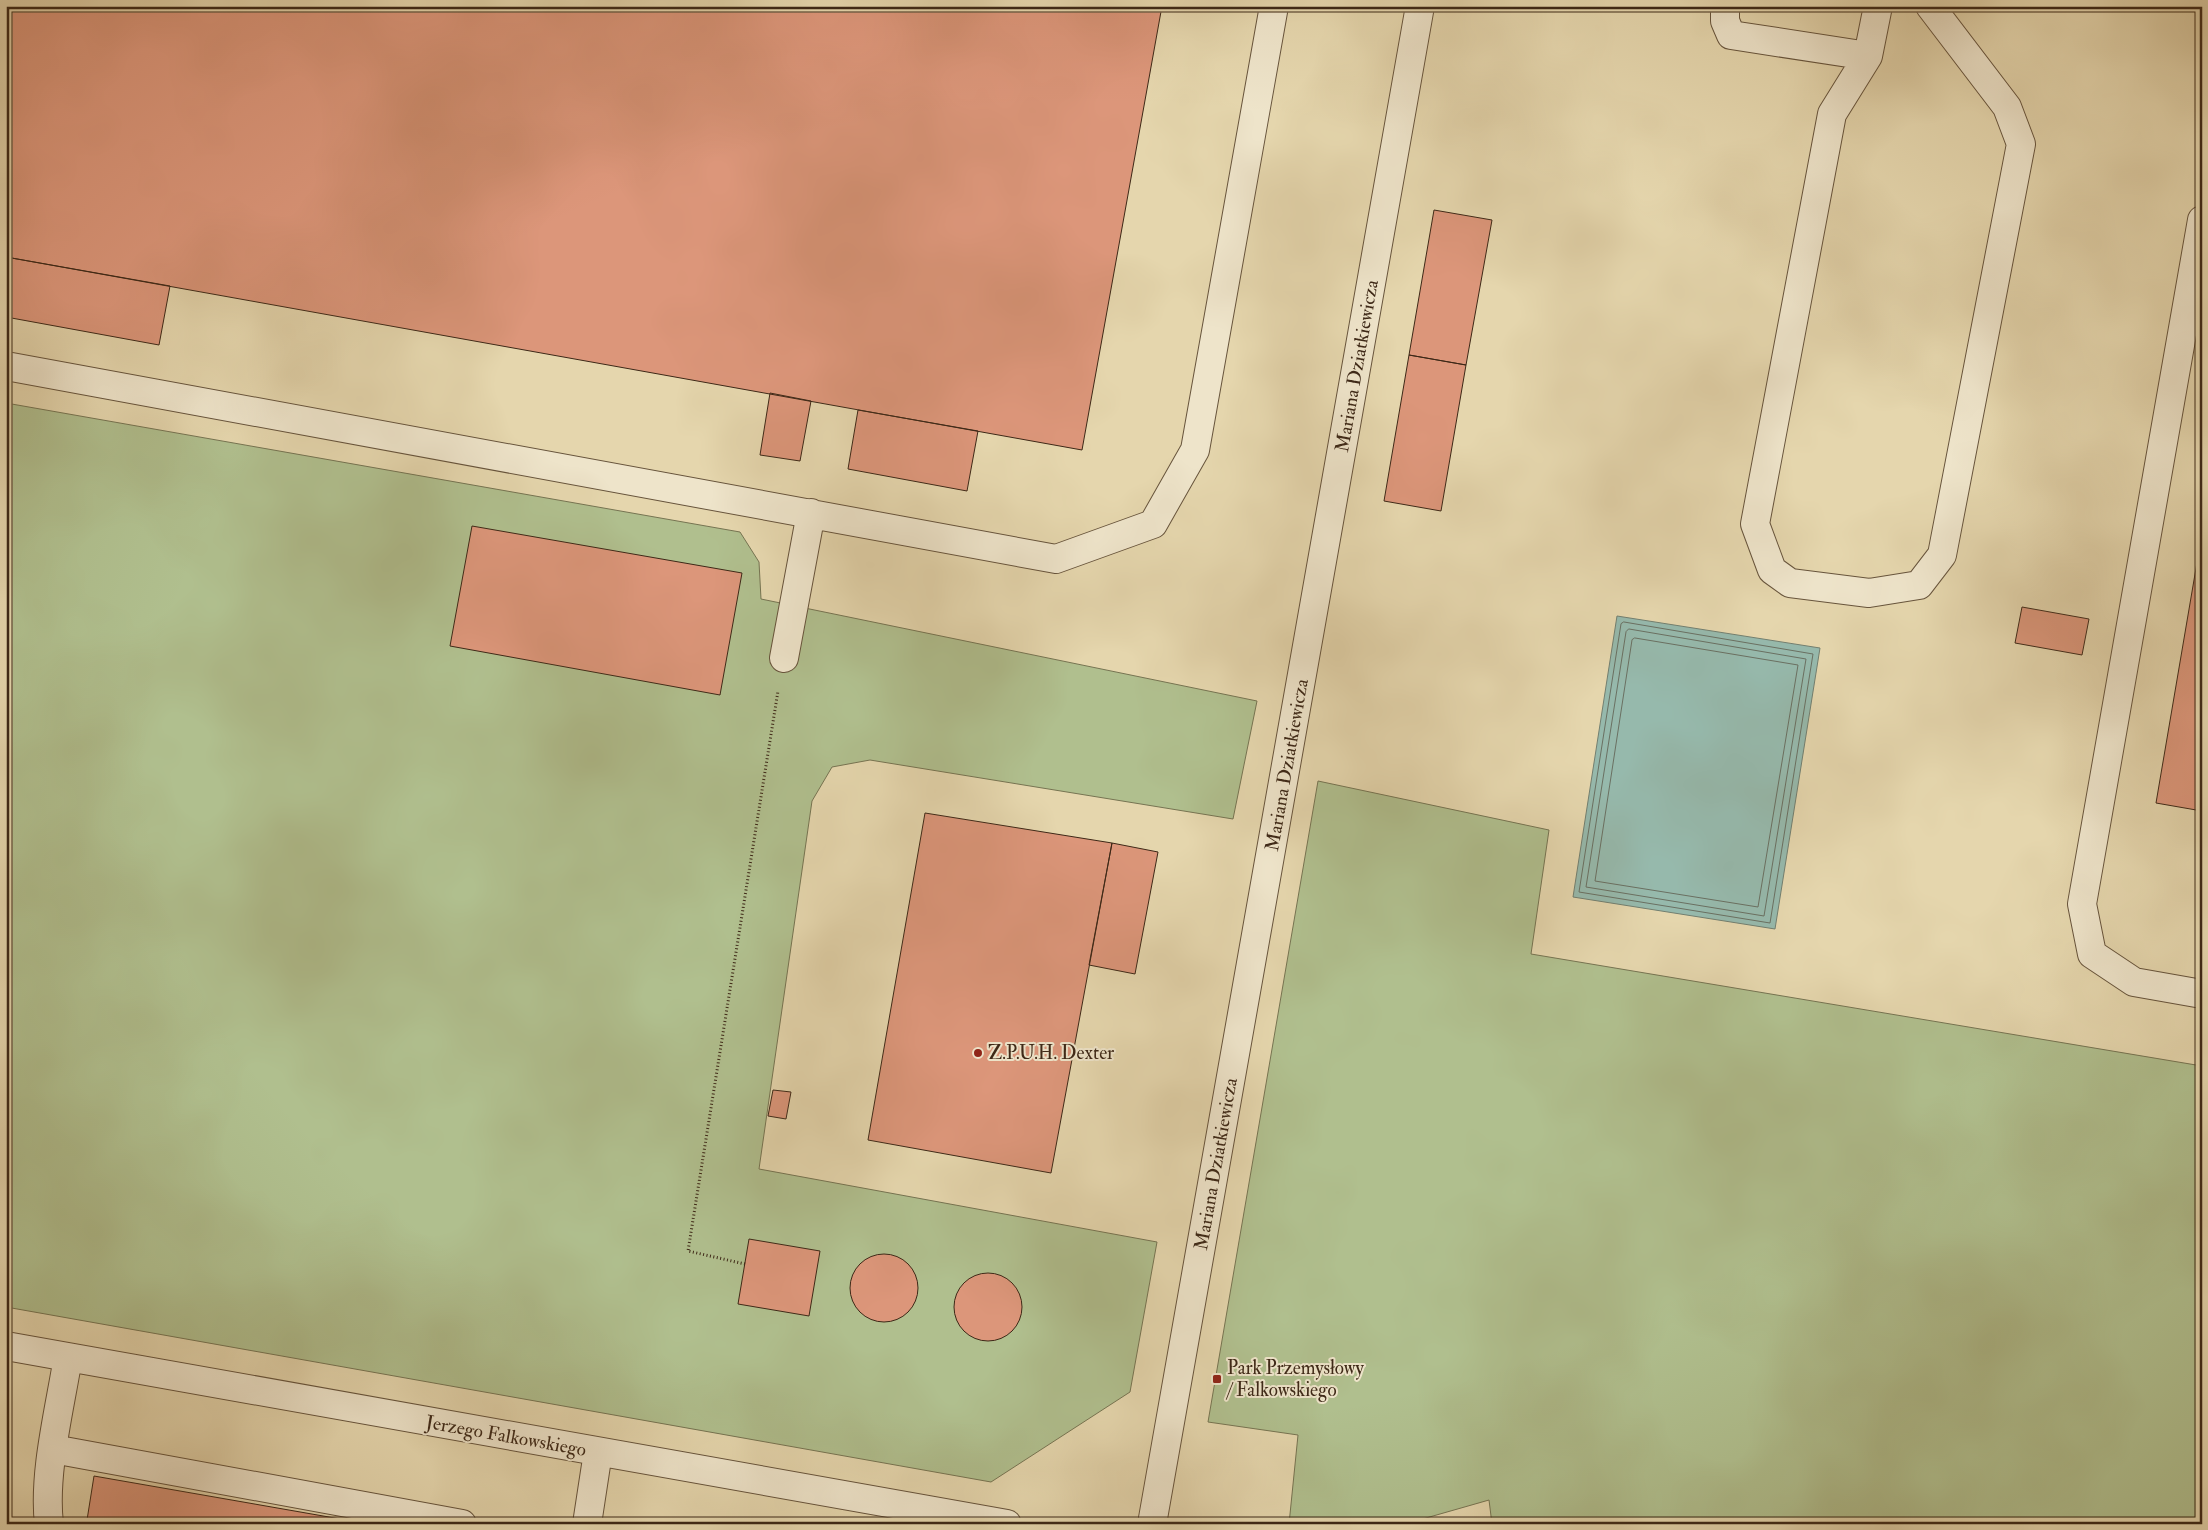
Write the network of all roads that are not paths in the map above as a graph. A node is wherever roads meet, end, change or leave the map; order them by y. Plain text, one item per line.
1 (1274, 6) edge
2 (1420, 6) edge
3 (1725, 6) edge
4 (1878, 6) edge
5 (1930, 6) edge
6 (1868, 56) junction
7 (2202, 220) edge
8 (6, 366) edge
9 (811, 513) junction
10 (784, 658) road end
11 (2202, 994) edge
12 (6, 1346) edge
13 (68, 1357) junction
14 (53, 1449) junction
15 (598, 1452) junction
16 (49, 1524) edge
17 (462, 1524) edge
18 (587, 1524) edge
19 (1006, 1524) edge
20 (1152, 1524) edge

1 - 9 street
2 - 20 street, Mariana Dziatkiewicza
3 - 6 street
4 - 6 street
5 - 6 street
7 - 11 street
8 - 9 street
9 - 10 street
12 - 13 street, Jerzego Falkowskiego
13 - 14 street
13 - 15 street, Jerzego Falkowskiego
14 - 16 street
14 - 17 street
15 - 18 street
15 - 19 street, Jerzego Falkowskiego

